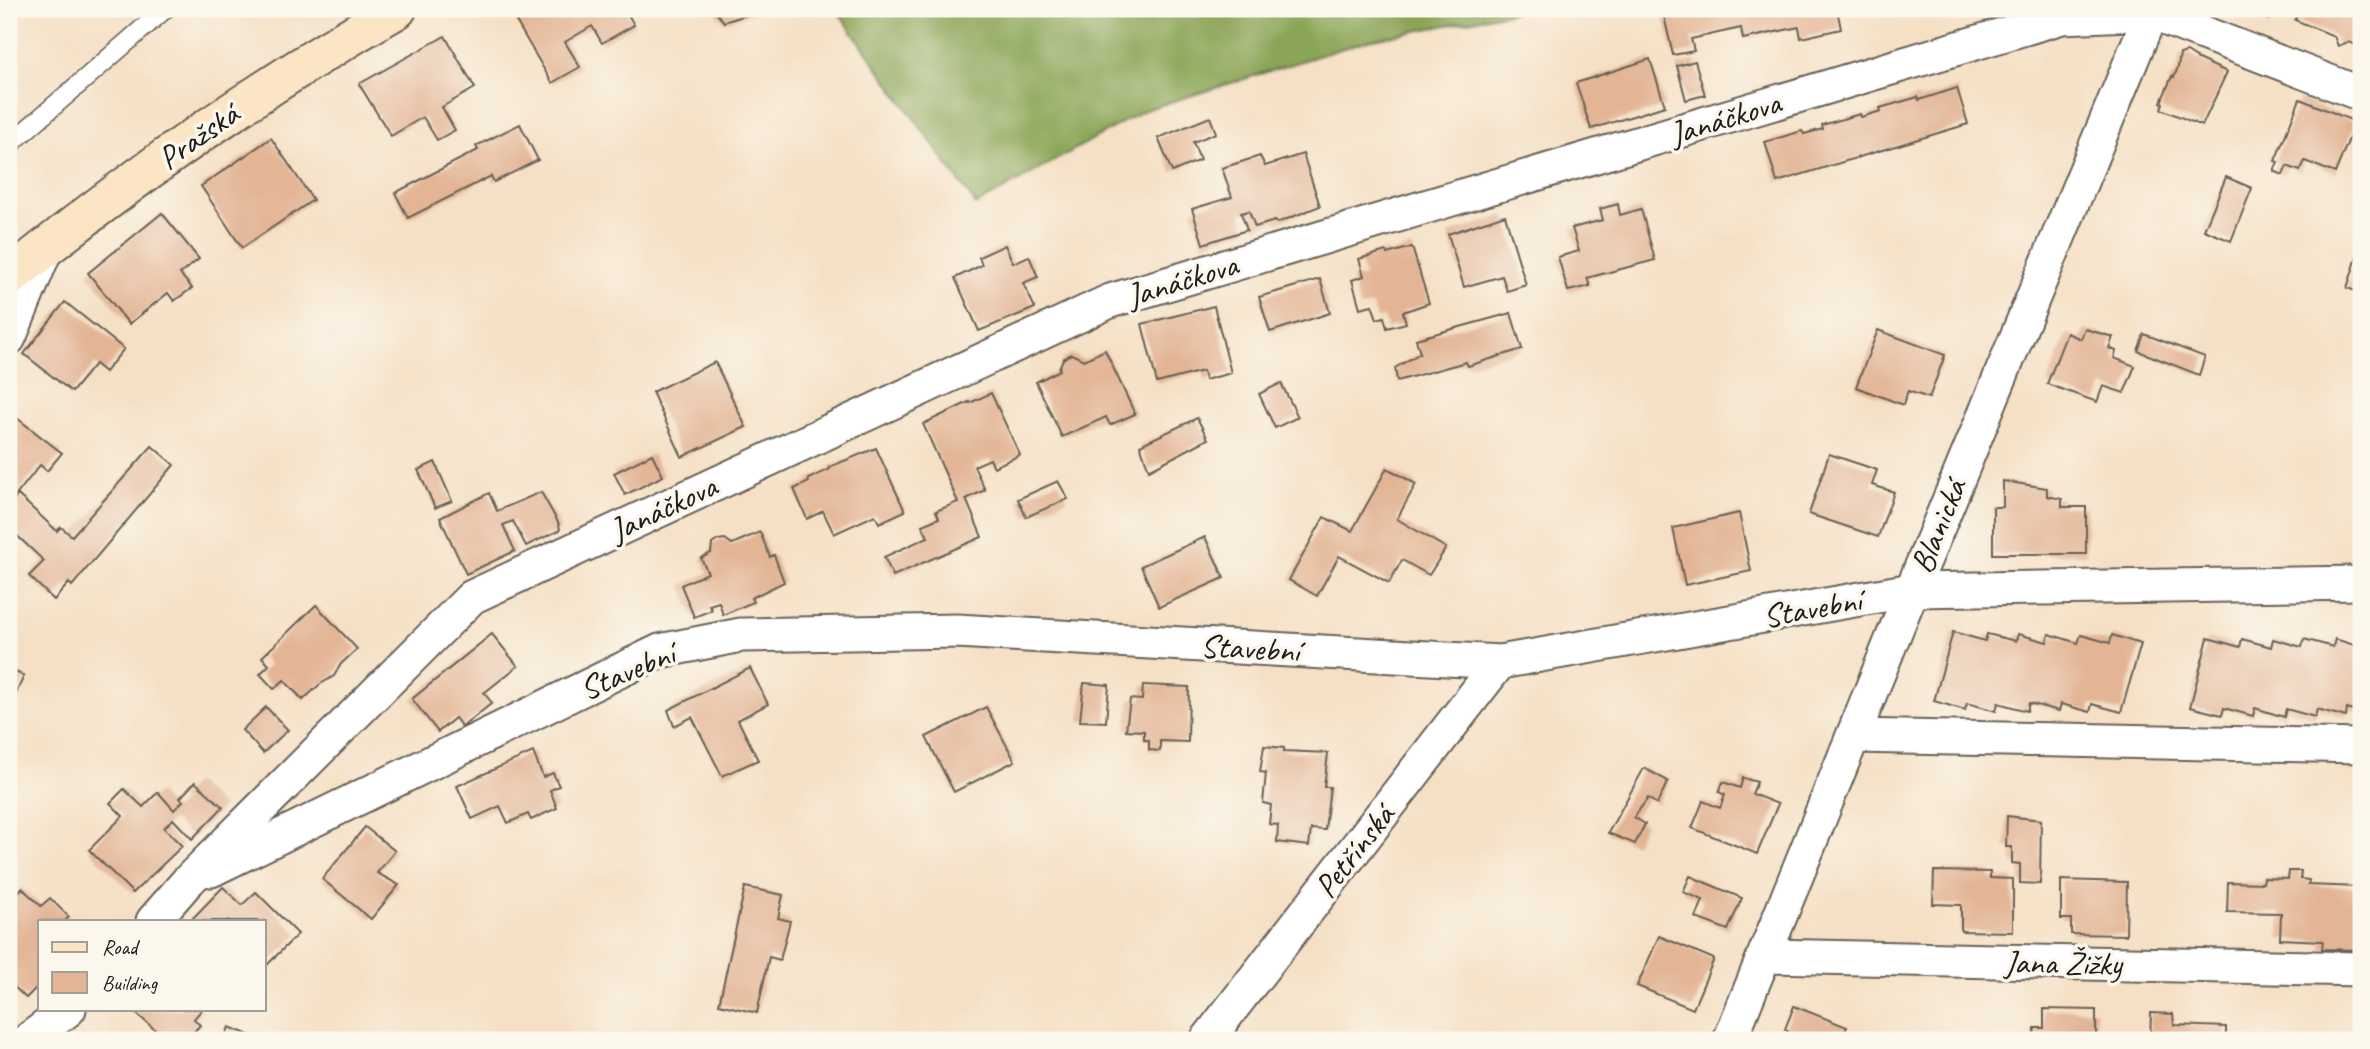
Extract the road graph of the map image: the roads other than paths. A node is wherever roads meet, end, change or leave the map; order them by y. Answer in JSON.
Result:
{"nodes":[{"id":1,"x":165,"y":9,"type":"edge"},
{"id":2,"x":397,"y":9,"type":"edge"},
{"id":3,"x":2151,"y":13,"type":"junction"},
{"id":4,"x":2361,"y":94,"type":"edge"},
{"id":5,"x":9,"y":145,"type":"edge"},
{"id":6,"x":47,"y":246,"type":"junction"},
{"id":7,"x":9,"y":277,"type":"edge"},
{"id":8,"x":9,"y":338,"type":"edge"},
{"id":9,"x":2361,"y":583,"type":"edge"},
{"id":10,"x":1912,"y":590,"type":"junction"},
{"id":11,"x":1500,"y":662,"type":"junction"},
{"id":12,"x":1853,"y":736,"type":"junction"},
{"id":13,"x":2361,"y":746,"type":"edge"},
{"id":14,"x":187,"y":881,"type":"junction"},
{"id":15,"x":154,"y":920,"type":"edge"},
{"id":16,"x":1766,"y":956,"type":"junction"},
{"id":17,"x":2361,"y":969,"type":"edge"},
{"id":18,"x":68,"y":1010,"type":"edge"},
{"id":19,"x":83,"y":1010,"type":"edge"},
{"id":20,"x":28,"y":1040,"type":"edge"},
{"id":21,"x":68,"y":1040,"type":"edge"},
{"id":22,"x":1207,"y":1040,"type":"edge"},
{"id":23,"x":1730,"y":1040,"type":"edge"}],
"edges":[{"from":1,"to":5,"type":"lane"},
{"from":2,"to":6,"type":"main road","name":"Pražská"},
{"from":3,"to":4,"type":"street","name":"Janáčkova"},
{"from":3,"to":10,"type":"street","name":"Blanická"},
{"from":3,"to":14,"type":"street","name":"Janáčkova"},
{"from":6,"to":7,"type":"main road","name":"Pražská"},
{"from":6,"to":8,"type":"street"},
{"from":9,"to":10,"type":"street","name":"Stavební"},
{"from":10,"to":11,"type":"street","name":"Stavební"},
{"from":10,"to":12,"type":"street","name":"Blanická"},
{"from":11,"to":14,"type":"street","name":"Stavební"},
{"from":11,"to":22,"type":"street","name":"Petřínská"},
{"from":12,"to":13,"type":"street"},
{"from":12,"to":16,"type":"street","name":"Blanická"},
{"from":14,"to":15,"type":"street","name":"Janáčkova"},
{"from":16,"to":17,"type":"street","name":"Jana Žižky"},
{"from":16,"to":23,"type":"street","name":"Blanická"},
{"from":18,"to":20,"type":"street"},
{"from":19,"to":21,"type":"street"}]}
